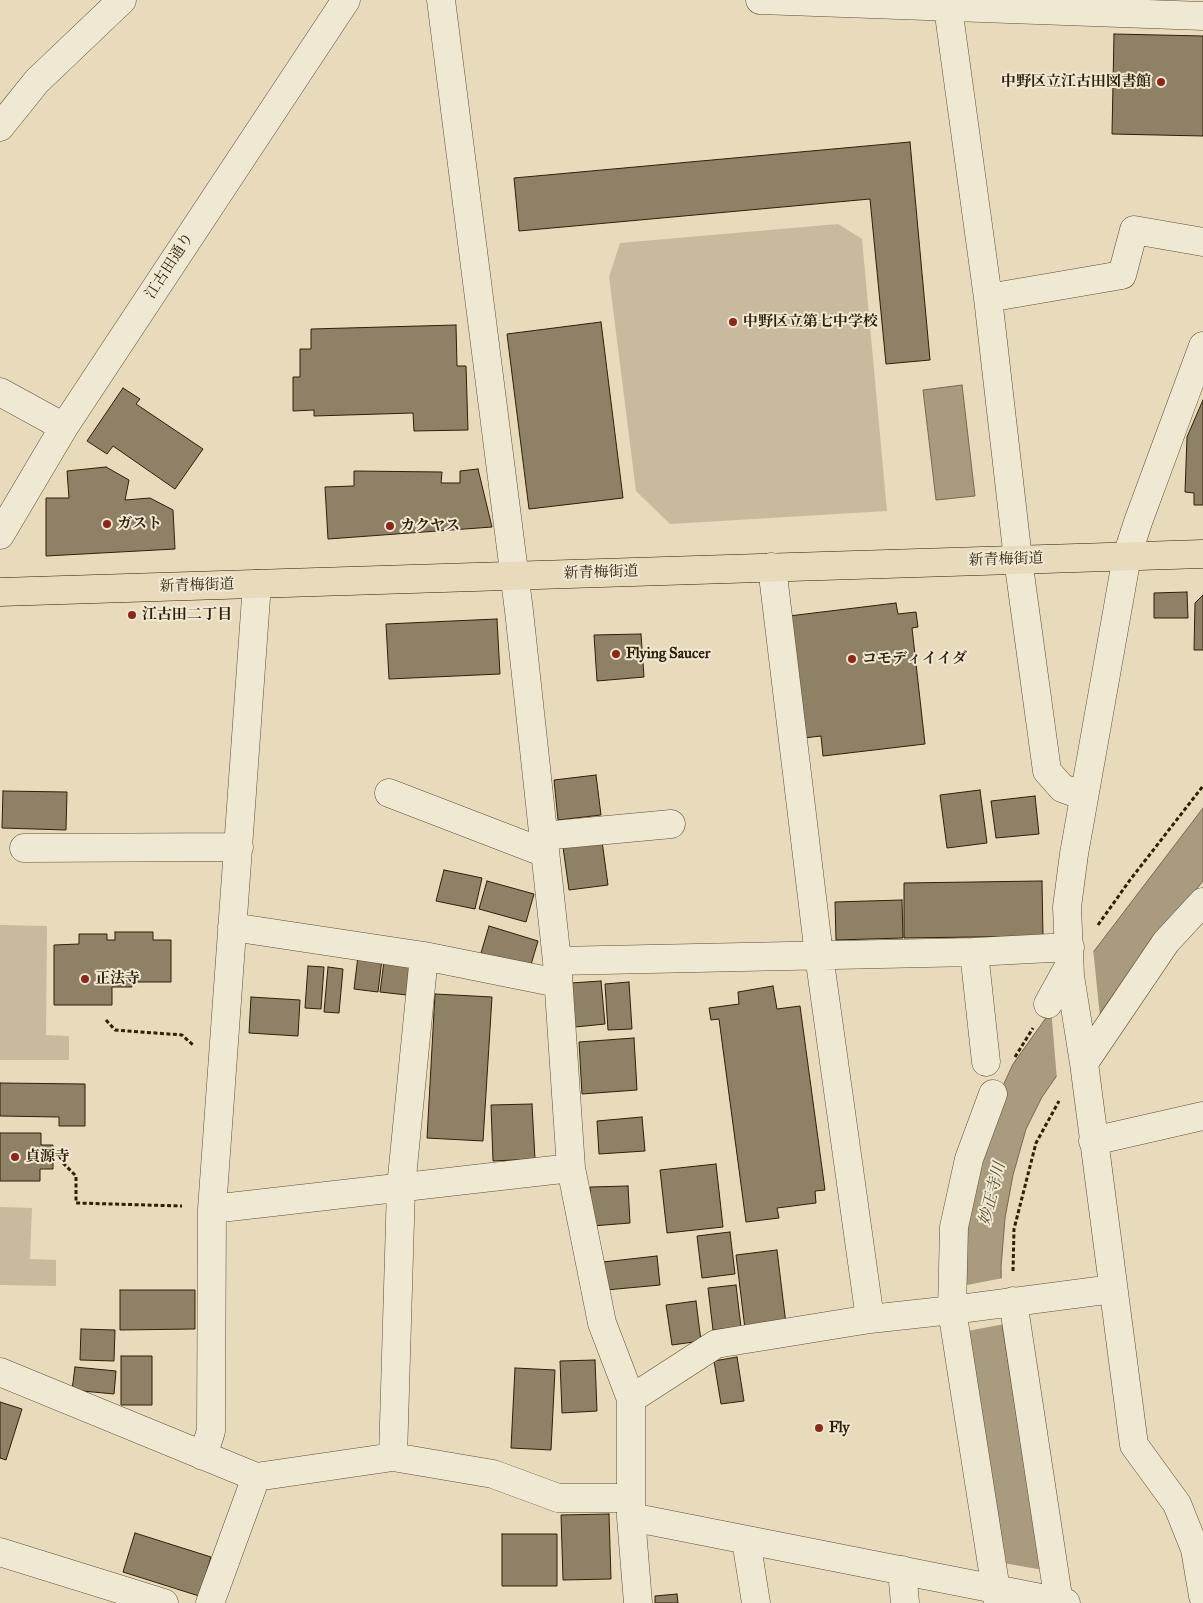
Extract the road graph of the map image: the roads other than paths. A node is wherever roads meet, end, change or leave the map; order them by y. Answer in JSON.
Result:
{"nodes":[{"id":1,"x":122,"y":0,"type":"edge"},
{"id":2,"x":346,"y":0,"type":"edge"},
{"id":3,"x":440,"y":0,"type":"edge"},
{"id":4,"x":760,"y":0,"type":"edge"},
{"id":5,"x":948,"y":3,"type":"edge"},
{"id":6,"x":1203,"y":16,"type":"edge"},
{"id":7,"x":3,"y":117,"type":"edge"},
{"id":8,"x":1203,"y":242,"type":"edge"},
{"id":9,"x":988,"y":298,"type":"junction"},
{"id":10,"x":1203,"y":346,"type":"edge"},
{"id":11,"x":0,"y":392,"type":"edge"},
{"id":12,"x":64,"y":427,"type":"junction"},
{"id":13,"x":0,"y":535,"type":"edge"},
{"id":14,"x":1203,"y":554,"type":"edge"},
{"id":15,"x":1128,"y":556,"type":"junction"},
{"id":16,"x":1018,"y":559,"type":"junction"},
{"id":17,"x":772,"y":567,"type":"junction"},
{"id":18,"x":514,"y":576,"type":"junction"},
{"id":19,"x":257,"y":584,"type":"junction"},
{"id":20,"x":0,"y":592,"type":"edge"},
{"id":21,"x":389,"y":793,"type":"dead end"},
{"id":22,"x":1084,"y":796,"type":"junction"},
{"id":23,"x":671,"y":824,"type":"dead end"},
{"id":24,"x":544,"y":845,"type":"junction"},
{"id":25,"x":239,"y":847,"type":"junction"},
{"id":26,"x":24,"y":848,"type":"dead end"},
{"id":27,"x":1203,"y":902,"type":"edge"},
{"id":28,"x":232,"y":928,"type":"junction"},
{"id":29,"x":974,"y":952,"type":"junction"},
{"id":30,"x":819,"y":955,"type":"junction"},
{"id":31,"x":424,"y":956,"type":"junction"},
{"id":32,"x":1070,"y":963,"type":"junction"},
{"id":33,"x":558,"y":972,"type":"junction"},
{"id":34,"x":1048,"y":1004,"type":"road end"},
{"id":35,"x":1082,"y":1053,"type":"junction"},
{"id":36,"x":986,"y":1062,"type":"dead end"},
{"id":37,"x":993,"y":1094,"type":"road end"},
{"id":38,"x":1203,"y":1116,"type":"edge"},
{"id":39,"x":1094,"y":1141,"type":"junction"},
{"id":40,"x":571,"y":1168,"type":"junction"},
{"id":41,"x":401,"y":1187,"type":"junction"},
{"id":42,"x":201,"y":1207,"type":"junction"},
{"id":43,"x":1113,"y":1289,"type":"junction"},
{"id":44,"x":1009,"y":1302,"type":"junction"},
{"id":45,"x":957,"y":1310,"type":"junction"},
{"id":46,"x":870,"y":1319,"type":"junction"},
{"id":47,"x":0,"y":1372,"type":"edge"},
{"id":48,"x":631,"y":1400,"type":"junction"},
{"id":49,"x":203,"y":1456,"type":"junction"},
{"id":50,"x":392,"y":1457,"type":"junction"},
{"id":51,"x":256,"y":1477,"type":"junction"},
{"id":52,"x":631,"y":1507,"type":"junction"},
{"id":53,"x":746,"y":1540,"type":"junction"},
{"id":54,"x":0,"y":1552,"type":"edge"},
{"id":55,"x":902,"y":1570,"type":"junction"},
{"id":56,"x":999,"y":1594,"type":"edge"},
{"id":57,"x":1203,"y":1596,"type":"edge"},
{"id":58,"x":1058,"y":1602,"type":"edge"},
{"id":59,"x":164,"y":1603,"type":"edge"},
{"id":60,"x":210,"y":1603,"type":"edge"},
{"id":61,"x":638,"y":1603,"type":"edge"},
{"id":62,"x":756,"y":1603,"type":"edge"},
{"id":63,"x":905,"y":1603,"type":"edge"}],
"edges":[{"from":1,"to":7,"type":"street"},
{"from":2,"to":12,"type":"street","name":"江古田通り"},
{"from":3,"to":18,"type":"street"},
{"from":4,"to":5,"type":"street"},
{"from":5,"to":6,"type":"street"},
{"from":5,"to":9,"type":"street"},
{"from":8,"to":9,"type":"street"},
{"from":9,"to":16,"type":"street"},
{"from":10,"to":15,"type":"street"},
{"from":11,"to":12,"type":"street"},
{"from":12,"to":13,"type":"street","name":"江古田通り"},
{"from":14,"to":15,"type":"main road","name":"新青梅街道"},
{"from":15,"to":16,"type":"main road","name":"新青梅街道"},
{"from":15,"to":22,"type":"street"},
{"from":16,"to":17,"type":"main road","name":"新青梅街道"},
{"from":16,"to":22,"type":"street"},
{"from":17,"to":18,"type":"main road","name":"新青梅街道"},
{"from":17,"to":30,"type":"street"},
{"from":18,"to":19,"type":"main road","name":"新青梅街道"},
{"from":18,"to":24,"type":"street"},
{"from":19,"to":20,"type":"main road","name":"新青梅街道"},
{"from":19,"to":25,"type":"street"},
{"from":21,"to":24,"type":"street"},
{"from":22,"to":32,"type":"street"},
{"from":23,"to":24,"type":"street"},
{"from":24,"to":33,"type":"street"},
{"from":25,"to":26,"type":"street"},
{"from":25,"to":28,"type":"street"},
{"from":27,"to":35,"type":"street"},
{"from":28,"to":31,"type":"street"},
{"from":28,"to":42,"type":"street"},
{"from":29,"to":30,"type":"street"},
{"from":29,"to":32,"type":"street"},
{"from":29,"to":36,"type":"street"},
{"from":30,"to":33,"type":"street"},
{"from":30,"to":46,"type":"street"},
{"from":31,"to":33,"type":"street"},
{"from":31,"to":41,"type":"street"},
{"from":32,"to":34,"type":"street"},
{"from":32,"to":35,"type":"street"},
{"from":33,"to":40,"type":"street"},
{"from":35,"to":39,"type":"street"},
{"from":37,"to":45,"type":"street"},
{"from":38,"to":39,"type":"street"},
{"from":39,"to":43,"type":"street"},
{"from":40,"to":41,"type":"street"},
{"from":40,"to":48,"type":"street"},
{"from":41,"to":42,"type":"street"},
{"from":41,"to":50,"type":"street"},
{"from":42,"to":49,"type":"street"},
{"from":43,"to":44,"type":"street"},
{"from":43,"to":57,"type":"street"},
{"from":44,"to":45,"type":"street"},
{"from":44,"to":58,"type":"street"},
{"from":45,"to":46,"type":"street"},
{"from":45,"to":56,"type":"street"},
{"from":46,"to":48,"type":"street"},
{"from":47,"to":49,"type":"street"},
{"from":48,"to":52,"type":"street"},
{"from":49,"to":51,"type":"street"},
{"from":50,"to":51,"type":"street"},
{"from":50,"to":52,"type":"street"},
{"from":51,"to":60,"type":"street"},
{"from":52,"to":53,"type":"street"},
{"from":52,"to":61,"type":"street"},
{"from":53,"to":55,"type":"street"},
{"from":53,"to":62,"type":"street"},
{"from":54,"to":59,"type":"street"},
{"from":55,"to":56,"type":"street"},
{"from":55,"to":63,"type":"street"},
{"from":56,"to":58,"type":"street"}]}
